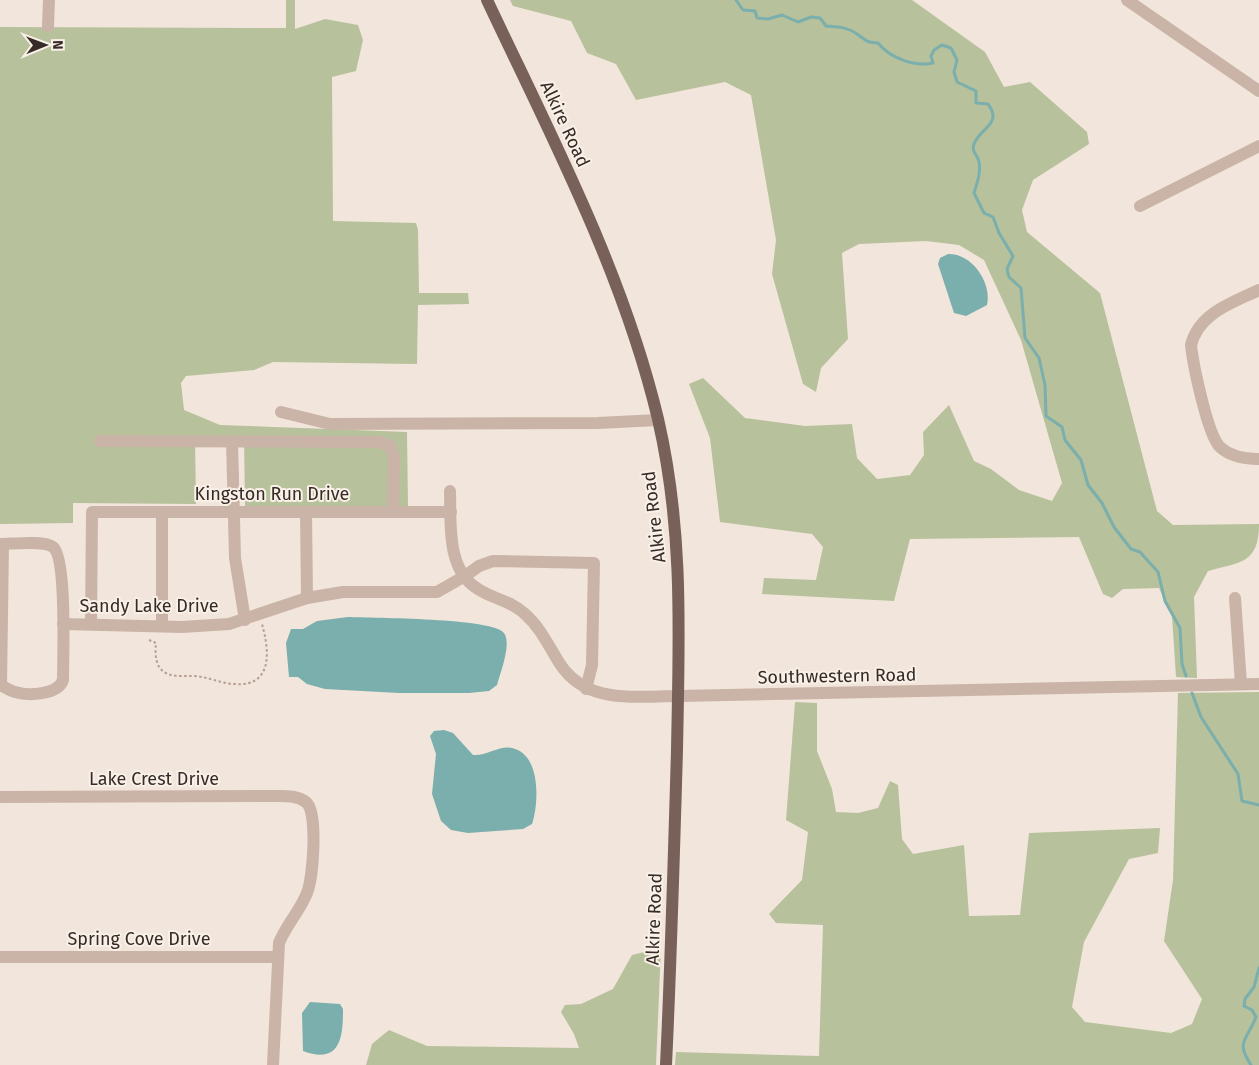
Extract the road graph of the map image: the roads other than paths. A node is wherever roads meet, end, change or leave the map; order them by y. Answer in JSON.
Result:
{"nodes":[{"id":1,"x":49,"y":0,"type":"edge"},
{"id":2,"x":487,"y":0,"type":"edge"},
{"id":3,"x":1127,"y":0,"type":"edge"},
{"id":4,"x":48,"y":26,"type":"dead end"},
{"id":5,"x":1259,"y":91,"type":"edge"},
{"id":6,"x":1259,"y":146,"type":"edge"},
{"id":7,"x":1140,"y":206,"type":"dead end"},
{"id":8,"x":1259,"y":290,"type":"edge"},
{"id":9,"x":281,"y":412,"type":"dead end"},
{"id":10,"x":658,"y":420,"type":"junction"},
{"id":11,"x":100,"y":441,"type":"dead end"},
{"id":12,"x":232,"y":441,"type":"junction"},
{"id":13,"x":1259,"y":459,"type":"edge"},
{"id":14,"x":450,"y":491,"type":"dead end"},
{"id":15,"x":306,"y":511,"type":"junction"},
{"id":16,"x":393,"y":511,"type":"junction"},
{"id":17,"x":162,"y":512,"type":"junction"},
{"id":18,"x":234,"y":512,"type":"junction"},
{"id":19,"x":451,"y":512,"type":"junction"},
{"id":20,"x":2,"y":544,"type":"edge"},
{"id":21,"x":466,"y":576,"type":"junction"},
{"id":22,"x":307,"y":598,"type":"junction"},
{"id":23,"x":1235,"y":598,"type":"dead end"},
{"id":24,"x":1,"y":609,"type":"edge"},
{"id":25,"x":245,"y":620,"type":"junction"},
{"id":26,"x":63,"y":624,"type":"junction"},
{"id":27,"x":91,"y":624,"type":"junction"},
{"id":28,"x":162,"y":626,"type":"junction"},
{"id":29,"x":1242,"y":684,"type":"junction"},
{"id":30,"x":1259,"y":684,"type":"edge"},
{"id":31,"x":1,"y":686,"type":"edge"},
{"id":32,"x":586,"y":689,"type":"junction"},
{"id":33,"x":678,"y":696,"type":"junction"},
{"id":34,"x":0,"y":797,"type":"edge"},
{"id":35,"x":0,"y":957,"type":"edge"},
{"id":36,"x":277,"y":957,"type":"junction"},
{"id":37,"x":273,"y":1065,"type":"edge"},
{"id":38,"x":666,"y":1065,"type":"edge"}],
"edges":[{"from":1,"to":4,"type":"street"},
{"from":2,"to":10,"type":"main road","name":"Alkire Road"},
{"from":3,"to":5,"type":"street"},
{"from":6,"to":7,"type":"street"},
{"from":8,"to":13,"type":"street"},
{"from":9,"to":10,"type":"street"},
{"from":10,"to":33,"type":"main road","name":"Alkire Road"},
{"from":11,"to":12,"type":"street"},
{"from":12,"to":16,"type":"street"},
{"from":12,"to":18,"type":"street"},
{"from":14,"to":19,"type":"street"},
{"from":15,"to":16,"type":"street","name":"Kingston Run Drive"},
{"from":15,"to":18,"type":"street","name":"Kingston Run Drive"},
{"from":15,"to":22,"type":"street"},
{"from":16,"to":19,"type":"street","name":"Kingston Run Drive"},
{"from":17,"to":18,"type":"street","name":"Kingston Run Drive"},
{"from":17,"to":27,"type":"street","name":"Kingston Run Drive"},
{"from":17,"to":28,"type":"street"},
{"from":18,"to":25,"type":"street"},
{"from":19,"to":21,"type":"street"},
{"from":20,"to":24,"type":"street"},
{"from":20,"to":26,"type":"street"},
{"from":21,"to":22,"type":"street","name":"Sandy Lake Drive"},
{"from":21,"to":32,"type":"street","name":"Southwestern Road"},
{"from":21,"to":32,"type":"street","name":"Sandy Lake Drive"},
{"from":22,"to":25,"type":"street","name":"Sandy Lake Drive"},
{"from":23,"to":29,"type":"street"},
{"from":24,"to":31,"type":"street"},
{"from":25,"to":28,"type":"street","name":"Sandy Lake Drive"},
{"from":26,"to":27,"type":"street","name":"Sandy Lake Drive"},
{"from":26,"to":31,"type":"street"},
{"from":27,"to":28,"type":"street","name":"Sandy Lake Drive"},
{"from":29,"to":30,"type":"street","name":"Southwestern Road"},
{"from":29,"to":33,"type":"street","name":"Southwestern Road"},
{"from":32,"to":33,"type":"street","name":"Southwestern Road"},
{"from":33,"to":38,"type":"main road","name":"Alkire Road"},
{"from":34,"to":36,"type":"street","name":"Lake Crest Drive"},
{"from":35,"to":36,"type":"street","name":"Spring Cove Drive"},
{"from":36,"to":37,"type":"street"}]}
